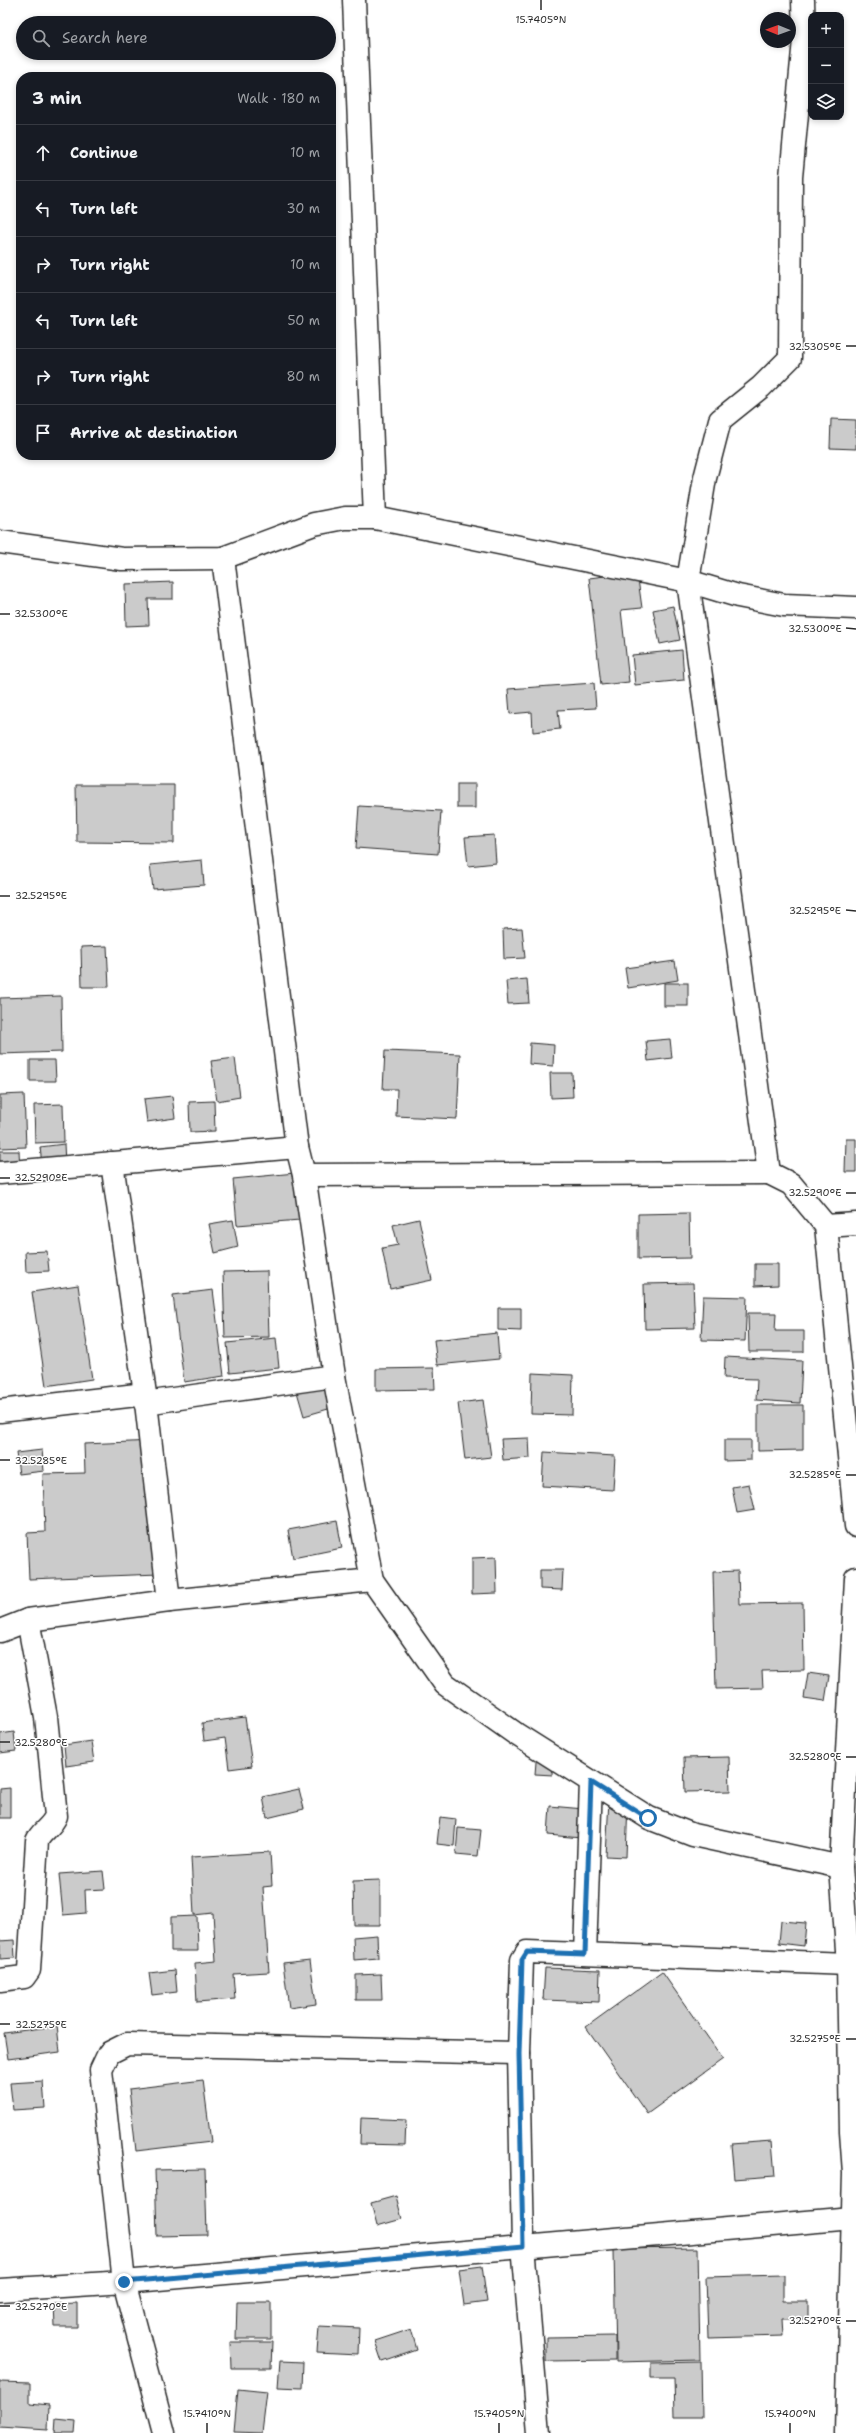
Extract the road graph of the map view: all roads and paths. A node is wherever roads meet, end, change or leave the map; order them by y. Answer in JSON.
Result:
{"nodes":[{"id":1,"x":354,"y":0,"type":"edge"},
{"id":2,"x":803,"y":0,"type":"edge"},
{"id":3,"x":375,"y":518,"type":"junction"},
{"id":4,"x":0,"y":542,"type":"edge"},
{"id":5,"x":223,"y":558,"type":"junction"},
{"id":6,"x":688,"y":581,"type":"junction"},
{"id":7,"x":856,"y":608,"type":"edge"},
{"id":8,"x":297,"y":1147,"type":"junction"},
{"id":9,"x":112,"y":1163,"type":"junction"},
{"id":10,"x":0,"y":1173,"type":"edge"},
{"id":11,"x":769,"y":1173,"type":"junction"},
{"id":12,"x":304,"y":1175,"type":"junction"},
{"id":13,"x":856,"y":1224,"type":"edge"},
{"id":14,"x":826,"y":1226,"type":"junction"},
{"id":15,"x":334,"y":1376,"type":"junction"},
{"id":16,"x":145,"y":1398,"type":"junction"},
{"id":17,"x":0,"y":1411,"type":"edge"},
{"id":18,"x":856,"y":1526,"type":"edge"},
{"id":19,"x":856,"y":1578,"type":"edge"},
{"id":20,"x":372,"y":1580,"type":"junction"},
{"id":21,"x":169,"y":1600,"type":"junction"},
{"id":22,"x":28,"y":1620,"type":"junction"},
{"id":23,"x":0,"y":1631,"type":"edge"},
{"id":24,"x":591,"y":1782,"type":"junction"},
{"id":25,"x":841,"y":1867,"type":"junction"},
{"id":26,"x":585,"y":1954,"type":"junction"},
{"id":27,"x":848,"y":1964,"type":"junction"},
{"id":28,"x":0,"y":1980,"type":"edge"},
{"id":29,"x":519,"y":2054,"type":"junction"},
{"id":30,"x":854,"y":2132,"type":"edge"},
{"id":31,"x":852,"y":2218,"type":"junction"},
{"id":32,"x":523,"y":2246,"type":"junction"},
{"id":33,"x":124,"y":2282,"type":"junction"},
{"id":34,"x":0,"y":2290,"type":"edge"},
{"id":35,"x":164,"y":2433,"type":"edge"},
{"id":36,"x":539,"y":2433,"type":"edge"},
{"id":37,"x":847,"y":2433,"type":"edge"}],
"edges":[{"from":1,"to":3,"type":"street"},
{"from":2,"to":6,"type":"street"},
{"from":3,"to":5,"type":"street"},
{"from":3,"to":6,"type":"street"},
{"from":4,"to":5,"type":"street"},
{"from":5,"to":8,"type":"street"},
{"from":6,"to":7,"type":"street"},
{"from":6,"to":11,"type":"street"},
{"from":8,"to":9,"type":"street"},
{"from":8,"to":12,"type":"street"},
{"from":9,"to":10,"type":"street"},
{"from":9,"to":16,"type":"street"},
{"from":11,"to":12,"type":"street"},
{"from":11,"to":14,"type":"street"},
{"from":12,"to":15,"type":"street"},
{"from":13,"to":14,"type":"street"},
{"from":14,"to":18,"type":"street"},
{"from":15,"to":16,"type":"street"},
{"from":15,"to":20,"type":"street"},
{"from":16,"to":17,"type":"street"},
{"from":16,"to":21,"type":"street"},
{"from":19,"to":25,"type":"street"},
{"from":20,"to":21,"type":"street"},
{"from":20,"to":24,"type":"street"},
{"from":21,"to":22,"type":"street"},
{"from":22,"to":23,"type":"street"},
{"from":22,"to":28,"type":"street"},
{"from":24,"to":25,"type":"street"},
{"from":24,"to":26,"type":"street"},
{"from":25,"to":27,"type":"street"},
{"from":26,"to":27,"type":"street"},
{"from":26,"to":29,"type":"street"},
{"from":27,"to":30,"type":"street"},
{"from":29,"to":32,"type":"street"},
{"from":29,"to":33,"type":"street"},
{"from":30,"to":31,"type":"street"},
{"from":31,"to":32,"type":"street"},
{"from":31,"to":37,"type":"street"},
{"from":32,"to":33,"type":"street"},
{"from":32,"to":36,"type":"street"},
{"from":33,"to":34,"type":"street"},
{"from":33,"to":35,"type":"street"}]}
